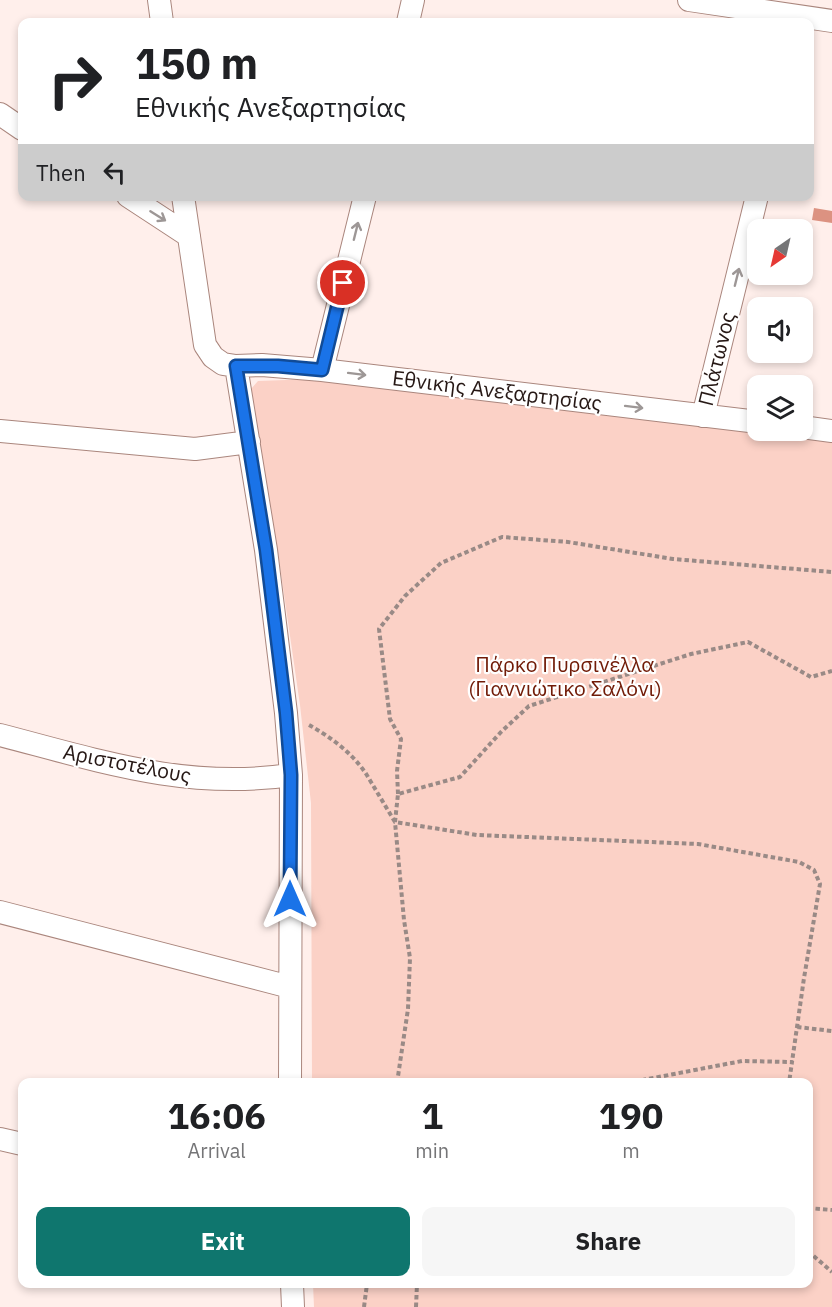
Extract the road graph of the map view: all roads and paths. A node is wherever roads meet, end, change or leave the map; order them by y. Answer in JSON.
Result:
{"nodes":[{"id":1,"x":159,"y":0,"type":"edge"},
{"id":2,"x":413,"y":0,"type":"edge"},
{"id":3,"x":689,"y":0,"type":"edge"},
{"id":4,"x":802,"y":13,"type":"edge"},
{"id":5,"x":161,"y":18,"type":"edge"},
{"id":6,"x":409,"y":18,"type":"edge"},
{"id":7,"x":832,"y":21,"type":"edge"},
{"id":8,"x":0,"y":114,"type":"edge"},
{"id":9,"x":18,"y":126,"type":"edge"},
{"id":10,"x":136,"y":201,"type":"edge"},
{"id":11,"x":184,"y":201,"type":"edge"},
{"id":12,"x":364,"y":201,"type":"edge"},
{"id":13,"x":756,"y":201,"type":"edge"},
{"id":14,"x":189,"y":236,"type":"junction"},
{"id":15,"x":236,"y":366,"type":"junction"},
{"id":16,"x":322,"y":370,"type":"junction"},
{"id":17,"x":703,"y":416,"type":"junction"},
{"id":18,"x":747,"y":421,"type":"edge"},
{"id":19,"x":813,"y":428,"type":"edge"},
{"id":20,"x":0,"y":431,"type":"edge"},
{"id":21,"x":832,"y":431,"type":"edge"},
{"id":22,"x":249,"y":442,"type":"junction"},
{"id":23,"x":832,"y":572,"type":"edge"},
{"id":24,"x":832,"y":671,"type":"edge"},
{"id":25,"x":286,"y":713,"type":"junction"},
{"id":26,"x":0,"y":735,"type":"edge"},
{"id":27,"x":291,"y":775,"type":"junction"},
{"id":28,"x":398,"y":794,"type":"junction"},
{"id":29,"x":395,"y":822,"type":"junction"},
{"id":30,"x":0,"y":912,"type":"edge"},
{"id":31,"x":290,"y":987,"type":"junction"},
{"id":32,"x":797,"y":1027,"type":"junction"},
{"id":33,"x":832,"y":1031,"type":"edge"},
{"id":34,"x":792,"y":1062,"type":"junction"},
{"id":35,"x":290,"y":1078,"type":"edge"},
{"id":36,"x":398,"y":1078,"type":"edge"},
{"id":37,"x":653,"y":1078,"type":"edge"},
{"id":38,"x":790,"y":1078,"type":"edge"},
{"id":39,"x":0,"y":1139,"type":"edge"},
{"id":40,"x":18,"y":1143,"type":"edge"},
{"id":41,"x":813,"y":1208,"type":"edge"},
{"id":42,"x":832,"y":1210,"type":"edge"},
{"id":43,"x":813,"y":1255,"type":"edge"},
{"id":44,"x":832,"y":1272,"type":"edge"},
{"id":45,"x":292,"y":1288,"type":"edge"},
{"id":46,"x":366,"y":1288,"type":"edge"},
{"id":47,"x":417,"y":1288,"type":"edge"},
{"id":48,"x":293,"y":1307,"type":"edge"},
{"id":49,"x":364,"y":1307,"type":"edge"},
{"id":50,"x":416,"y":1307,"type":"edge"}],
"edges":[{"from":1,"to":5,"type":"street"},
{"from":2,"to":6,"type":"street"},
{"from":3,"to":4,"type":"street"},
{"from":4,"to":7,"type":"street"},
{"from":8,"to":9,"type":"street"},
{"from":10,"to":14,"type":"street","one_way":true},
{"from":11,"to":14,"type":"street"},
{"from":16,"to":12,"type":"street","one_way":true},
{"from":17,"to":13,"type":"street","name":"Πλάτωνος","one_way":true},
{"from":14,"to":15,"type":"street"},
{"from":15,"to":16,"type":"street","name":"Εθνικής Ανεξαρτησίας"},
{"from":15,"to":22,"type":"street"},
{"from":16,"to":17,"type":"street","name":"Εθνικής Ανεξαρτησίας","one_way":true},
{"from":17,"to":18,"type":"street","name":"Εθνικής Ανεξαρτησίας"},
{"from":19,"to":21,"type":"street"},
{"from":20,"to":22,"type":"street"},
{"from":22,"to":25,"type":"street"},
{"from":23,"to":28,"type":"path"},
{"from":24,"to":28,"type":"path"},
{"from":25,"to":27,"type":"street"},
{"from":25,"to":29,"type":"path"},
{"from":26,"to":27,"type":"street","name":"Αριστοτέλους"},
{"from":27,"to":31,"type":"street"},
{"from":28,"to":29,"type":"path"},
{"from":29,"to":32,"type":"path"},
{"from":29,"to":36,"type":"path"},
{"from":30,"to":31,"type":"street"},
{"from":31,"to":35,"type":"street"},
{"from":32,"to":33,"type":"path"},
{"from":32,"to":34,"type":"path"},
{"from":34,"to":37,"type":"path"},
{"from":34,"to":38,"type":"path"},
{"from":39,"to":40,"type":"street"},
{"from":41,"to":42,"type":"path"},
{"from":43,"to":44,"type":"path"},
{"from":45,"to":48,"type":"street"},
{"from":46,"to":49,"type":"path"},
{"from":47,"to":50,"type":"path"}]}
